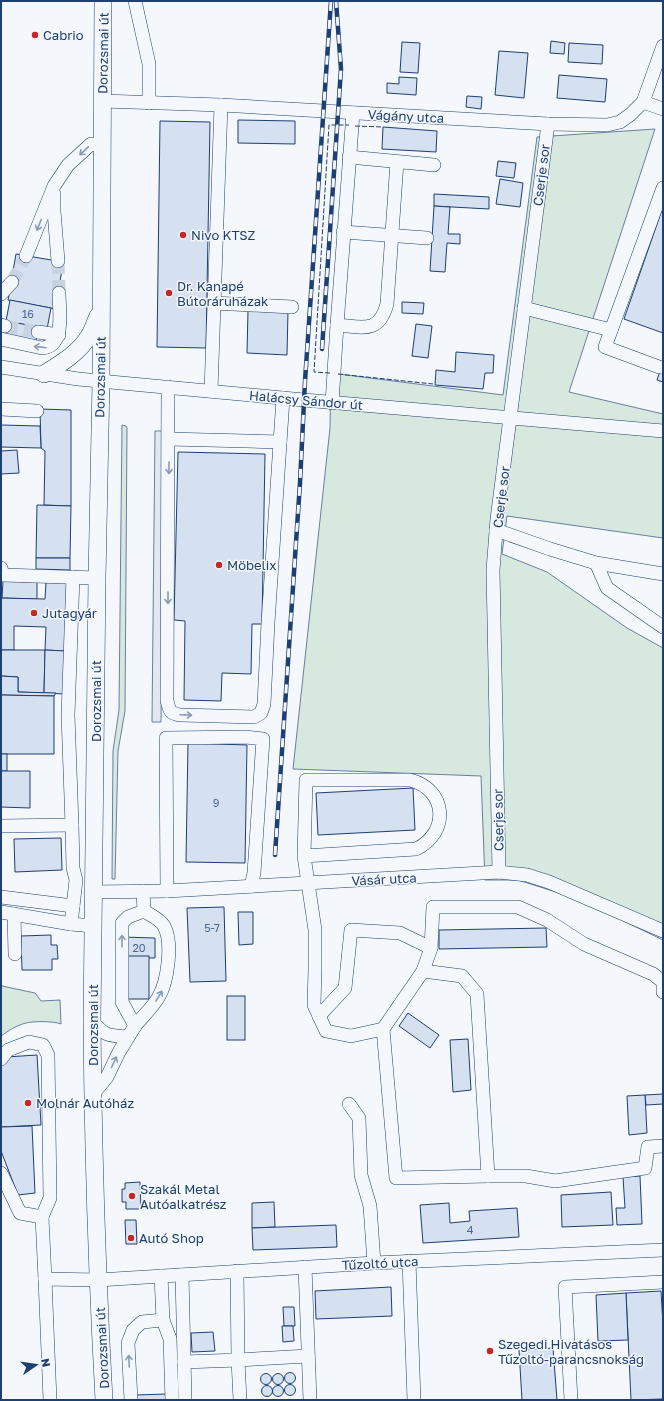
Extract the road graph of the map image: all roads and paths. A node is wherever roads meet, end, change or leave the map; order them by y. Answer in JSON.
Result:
{"nodes":[{"id":1,"x":103,"y":1,"type":"edge"},
{"id":2,"x":136,"y":1,"type":"edge"},
{"id":3,"x":663,"y":46,"type":"edge"},
{"id":4,"x":102,"y":102,"type":"junction"},
{"id":5,"x":643,"y":102,"type":"junction"},
{"id":6,"x":149,"y":103,"type":"junction"},
{"id":7,"x":221,"y":105,"type":"junction"},
{"id":8,"x":663,"y":109,"type":"edge"},
{"id":9,"x":353,"y":114,"type":"junction"},
{"id":10,"x":548,"y":124,"type":"junction"},
{"id":11,"x":102,"y":145,"type":"junction"},
{"id":12,"x":349,"y":157,"type":"junction"},
{"id":13,"x":397,"y":162,"type":"junction"},
{"id":14,"x":434,"y":165,"type":"dead end"},
{"id":15,"x":54,"y":186,"type":"junction"},
{"id":16,"x":663,"y":188,"type":"edge"},
{"id":17,"x":343,"y":232,"type":"junction"},
{"id":18,"x":392,"y":235,"type":"junction"},
{"id":19,"x":427,"y":238,"type":"dead end"},
{"id":20,"x":26,"y":256,"type":"tunnel mouth"},
{"id":21,"x":58,"y":261,"type":"tunnel mouth"},
{"id":22,"x":12,"y":282,"type":"tunnel mouth"},
{"id":23,"x":59,"y":293,"type":"tunnel mouth"},
{"id":24,"x":1,"y":294,"type":"edge"},
{"id":25,"x":214,"y":303,"type":"junction"},
{"id":26,"x":101,"y":308,"type":"junction"},
{"id":27,"x":292,"y":308,"type":"dead end"},
{"id":28,"x":524,"y":308,"type":"junction"},
{"id":29,"x":337,"y":325,"type":"junction"},
{"id":30,"x":611,"y":330,"type":"junction"},
{"id":31,"x":38,"y":332,"type":"tunnel mouth"},
{"id":32,"x":58,"y":335,"type":"junction"},
{"id":33,"x":1,"y":339,"type":"edge"},
{"id":34,"x":1,"y":367,"type":"edge"},
{"id":35,"x":659,"y":367,"type":"dead end"},
{"id":36,"x":44,"y":374,"type":"junction"},
{"id":37,"x":101,"y":381,"type":"junction"},
{"id":38,"x":168,"y":387,"type":"junction"},
{"id":39,"x":211,"y":391,"type":"junction"},
{"id":40,"x":283,"y":398,"type":"junction"},
{"id":41,"x":332,"y":403,"type":"junction"},
{"id":42,"x":1,"y":409,"type":"edge"},
{"id":43,"x":37,"y":411,"type":"dead end"},
{"id":44,"x":510,"y":418,"type":"junction"},
{"id":45,"x":663,"y":431,"type":"edge"},
{"id":46,"x":169,"y":439,"type":"junction"},
{"id":47,"x":280,"y":442,"type":"junction"},
{"id":48,"x":496,"y":530,"type":"junction"},
{"id":49,"x":596,"y":562,"type":"junction"},
{"id":50,"x":2,"y":572,"type":"edge"},
{"id":51,"x":663,"y":574,"type":"edge"},
{"id":52,"x":73,"y":577,"type":"junction"},
{"id":53,"x":96,"y":578,"type":"junction"},
{"id":54,"x":663,"y":627,"type":"edge"},
{"id":55,"x":72,"y":825,"type":"junction"},
{"id":56,"x":1,"y":826,"type":"edge"},
{"id":57,"x":304,"y":856,"type":"junction"},
{"id":58,"x":499,"y":872,"type":"junction"},
{"id":59,"x":307,"y":883,"type":"junction"},
{"id":60,"x":251,"y":886,"type":"junction"},
{"id":61,"x":166,"y":890,"type":"junction"},
{"id":62,"x":143,"y":891,"type":"junction"},
{"id":63,"x":93,"y":892,"type":"junction"},
{"id":64,"x":1,"y":897,"type":"edge"},
{"id":65,"x":73,"y":906,"type":"junction"},
{"id":66,"x":144,"y":911,"type":"junction"},
{"id":67,"x":7,"y":913,"type":"edge"},
{"id":68,"x":71,"y":924,"type":"junction"},
{"id":69,"x":93,"y":926,"type":"junction"},
{"id":70,"x":663,"y":931,"type":"edge"},
{"id":71,"x":431,"y":948,"type":"junction"},
{"id":72,"x":15,"y":954,"type":"dead end"},
{"id":73,"x":423,"y":971,"type":"junction"},
{"id":74,"x":663,"y":992,"type":"edge"},
{"id":75,"x":318,"y":1016,"type":"junction"},
{"id":76,"x":92,"y":1021,"type":"junction"},
{"id":77,"x":383,"y":1030,"type":"junction"},
{"id":78,"x":132,"y":1032,"type":"junction"},
{"id":79,"x":1,"y":1059,"type":"edge"},
{"id":80,"x":93,"y":1094,"type":"junction"},
{"id":81,"x":349,"y":1104,"type":"dead end"},
{"id":82,"x":663,"y":1146,"type":"edge"},
{"id":83,"x":1,"y":1173,"type":"edge"},
{"id":84,"x":488,"y":1176,"type":"junction"},
{"id":85,"x":42,"y":1217,"type":"junction"},
{"id":86,"x":663,"y":1250,"type":"edge"},
{"id":87,"x":410,"y":1261,"type":"junction"},
{"id":88,"x":374,"y":1263,"type":"junction"},
{"id":89,"x":305,"y":1267,"type":"junction"},
{"id":90,"x":237,"y":1271,"type":"junction"},
{"id":91,"x":182,"y":1275,"type":"junction"},
{"id":92,"x":161,"y":1276,"type":"junction"},
{"id":93,"x":45,"y":1280,"type":"junction"},
{"id":94,"x":98,"y":1280,"type":"junction"},
{"id":95,"x":663,"y":1282,"type":"edge"},
{"id":96,"x":163,"y":1320,"type":"junction"},
{"id":97,"x":308,"y":1356,"type":"junction"},
{"id":98,"x":238,"y":1360,"type":"junction"},
{"id":99,"x":184,"y":1362,"type":"junction"},
{"id":100,"x":50,"y":1400,"type":"edge"},
{"id":101,"x":104,"y":1400,"type":"edge"},
{"id":102,"x":131,"y":1400,"type":"edge"},
{"id":103,"x":172,"y":1400,"type":"edge"},
{"id":104,"x":185,"y":1400,"type":"edge"},
{"id":105,"x":240,"y":1400,"type":"edge"},
{"id":106,"x":310,"y":1400,"type":"edge"},
{"id":107,"x":414,"y":1400,"type":"edge"},
{"id":108,"x":571,"y":1400,"type":"edge"}],
"edges":[{"from":1,"to":4,"type":"main road","name":"Dorozsmai út"},
{"from":2,"to":6,"type":"street"},
{"from":3,"to":5,"type":"street","name":"Vágány utca"},
{"from":4,"to":6,"type":"street","name":"Vágány utca"},
{"from":4,"to":11,"type":"main road","name":"Dorozsmai út"},
{"from":5,"to":8,"type":"street"},
{"from":5,"to":10,"type":"street","name":"Vágány utca"},
{"from":6,"to":7,"type":"street","name":"Vágány utca"},
{"from":7,"to":9,"type":"street","name":"Vágány utca"},
{"from":7,"to":25,"type":"street"},
{"from":9,"to":10,"type":"street","name":"Vágány utca"},
{"from":9,"to":12,"type":"street"},
{"from":10,"to":28,"type":"street","name":"Cserje sor"},
{"from":11,"to":15,"type":"street","one_way":true},
{"from":11,"to":26,"type":"main road","name":"Dorozsmai út"},
{"from":12,"to":13,"type":"street"},
{"from":12,"to":17,"type":"street"},
{"from":13,"to":14,"type":"street"},
{"from":13,"to":18,"type":"street"},
{"from":15,"to":20,"type":"street","one_way":true},
{"from":15,"to":21,"type":"street"},
{"from":16,"to":30,"type":"street"},
{"from":17,"to":18,"type":"street"},
{"from":17,"to":29,"type":"street"},
{"from":18,"to":19,"type":"street"},
{"from":18,"to":29,"type":"street"},
{"from":22,"to":24,"type":"street"},
{"from":23,"to":32,"type":"street"},
{"from":25,"to":27,"type":"street"},
{"from":25,"to":39,"type":"street"},
{"from":26,"to":36,"type":"main road"},
{"from":26,"to":37,"type":"main road","name":"Dorozsmai út"},
{"from":28,"to":30,"type":"street"},
{"from":28,"to":44,"type":"street","name":"Cserje sor"},
{"from":29,"to":41,"type":"street"},
{"from":30,"to":35,"type":"street"},
{"from":31,"to":32,"type":"street"},
{"from":32,"to":33,"type":"street","one_way":true},
{"from":34,"to":36,"type":"street","name":"Halácsy Sándor út"},
{"from":36,"to":37,"type":"street","name":"Halácsy Sándor út"},
{"from":37,"to":38,"type":"street","name":"Halácsy Sándor út"},
{"from":37,"to":53,"type":"main road","name":"Dorozsmai út"},
{"from":38,"to":39,"type":"street","name":"Halácsy Sándor út"},
{"from":38,"to":46,"type":"street"},
{"from":39,"to":40,"type":"street","name":"Halácsy Sándor út"},
{"from":40,"to":41,"type":"street","name":"Halácsy Sándor út"},
{"from":40,"to":47,"type":"street"},
{"from":41,"to":44,"type":"street","name":"Halácsy Sándor út"},
{"from":42,"to":43,"type":"street"},
{"from":44,"to":45,"type":"street","name":"Halácsy Sándor út"},
{"from":44,"to":48,"type":"street","name":"Cserje sor"},
{"from":46,"to":47,"type":"street"},
{"from":46,"to":47,"type":"street","one_way":true},
{"from":48,"to":49,"type":"street"},
{"from":48,"to":58,"type":"street","name":"Cserje sor"},
{"from":49,"to":51,"type":"street"},
{"from":49,"to":54,"type":"street"},
{"from":50,"to":52,"type":"street"},
{"from":52,"to":53,"type":"street"},
{"from":52,"to":55,"type":"street"},
{"from":53,"to":63,"type":"main road","name":"Dorozsmai út"},
{"from":55,"to":56,"type":"street"},
{"from":55,"to":65,"type":"street"},
{"from":57,"to":57,"type":"street"},
{"from":57,"to":59,"type":"street"},
{"from":58,"to":59,"type":"street","name":"Vásár utca"},
{"from":58,"to":70,"type":"street","name":"Vásár utca"},
{"from":59,"to":60,"type":"street","name":"Vásár utca"},
{"from":59,"to":75,"type":"street"},
{"from":60,"to":61,"type":"street","name":"Vásár utca"},
{"from":60,"to":61,"type":"street"},
{"from":61,"to":62,"type":"street","name":"Vásár utca"},
{"from":62,"to":63,"type":"street","name":"Vásár utca"},
{"from":62,"to":66,"type":"street"},
{"from":63,"to":69,"type":"main road","name":"Dorozsmai út"},
{"from":64,"to":65,"type":"street"},
{"from":65,"to":68,"type":"street"},
{"from":78,"to":66,"type":"street","one_way":true},
{"from":78,"to":66,"type":"street","one_way":true},
{"from":67,"to":68,"type":"street"},
{"from":67,"to":72,"type":"street"},
{"from":68,"to":69,"type":"street"},
{"from":69,"to":76,"type":"main road","name":"Dorozsmai út"},
{"from":71,"to":73,"type":"street"},
{"from":71,"to":74,"type":"street"},
{"from":71,"to":75,"type":"street"},
{"from":73,"to":77,"type":"street"},
{"from":73,"to":84,"type":"street"},
{"from":75,"to":77,"type":"street"},
{"from":76,"to":78,"type":"street"},
{"from":76,"to":80,"type":"main road","name":"Dorozsmai út"},
{"from":77,"to":84,"type":"street"},
{"from":80,"to":78,"type":"street","one_way":true},
{"from":79,"to":85,"type":"street"},
{"from":80,"to":94,"type":"main road","name":"Dorozsmai út"},
{"from":81,"to":88,"type":"street"},
{"from":82,"to":84,"type":"street"},
{"from":83,"to":85,"type":"street"},
{"from":85,"to":93,"type":"street"},
{"from":86,"to":87,"type":"street","name":"Tűzoltó utca"},
{"from":87,"to":88,"type":"street","name":"Tűzoltó utca"},
{"from":87,"to":107,"type":"street"},
{"from":88,"to":89,"type":"street","name":"Tűzoltó utca"},
{"from":89,"to":90,"type":"street","name":"Tűzoltó utca"},
{"from":89,"to":97,"type":"street"},
{"from":90,"to":91,"type":"street","name":"Tűzoltó utca"},
{"from":90,"to":98,"type":"street"},
{"from":91,"to":92,"type":"street","name":"Tűzoltó utca"},
{"from":91,"to":99,"type":"street"},
{"from":92,"to":94,"type":"street","name":"Tűzoltó utca"},
{"from":92,"to":96,"type":"street"},
{"from":93,"to":94,"type":"street","name":"Tűzoltó utca"},
{"from":93,"to":100,"type":"street"},
{"from":94,"to":101,"type":"main road","name":"Dorozsmai út"},
{"from":95,"to":108,"type":"street"},
{"from":102,"to":96,"type":"street","one_way":true},
{"from":96,"to":103,"type":"street"},
{"from":97,"to":98,"type":"street"},
{"from":97,"to":106,"type":"street"},
{"from":98,"to":99,"type":"street"},
{"from":98,"to":105,"type":"street"},
{"from":99,"to":104,"type":"street"}]}
